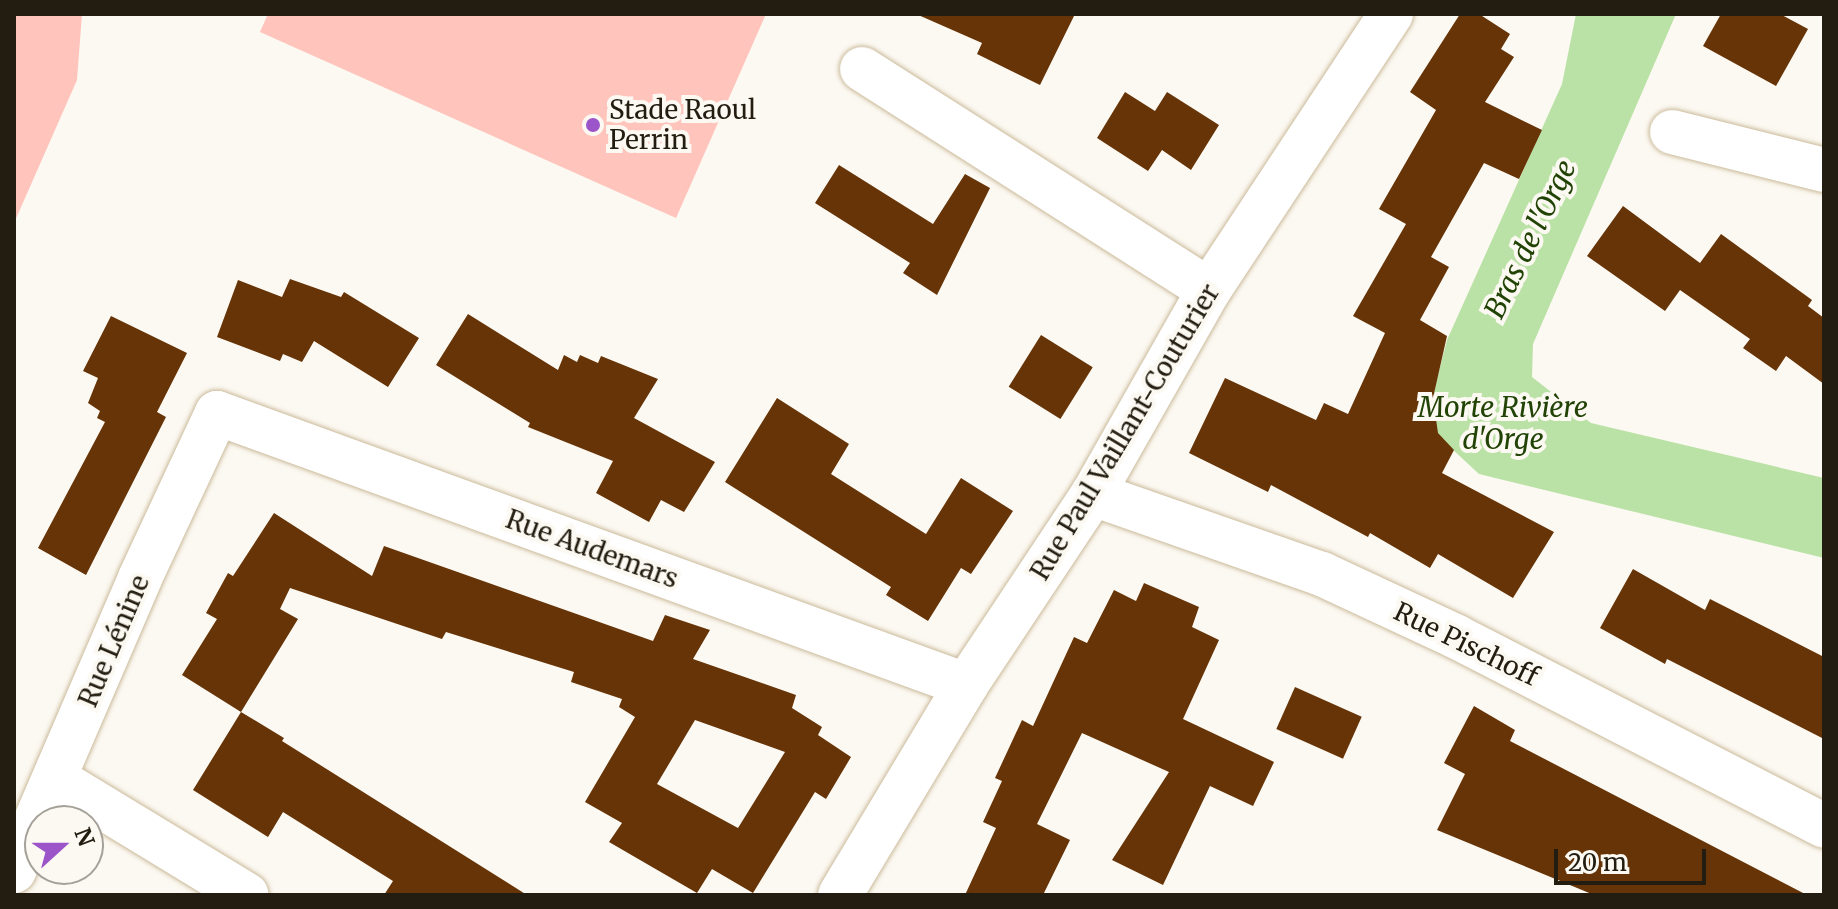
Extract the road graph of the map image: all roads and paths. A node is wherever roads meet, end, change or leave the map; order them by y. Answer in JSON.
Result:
{"nodes":[{"id":1,"x":1391,"y":14,"type":"edge"},
{"id":2,"x":862,"y":69,"type":"dead end"},
{"id":3,"x":1672,"y":132,"type":"dead end"},
{"id":4,"x":1824,"y":170,"type":"edge"},
{"id":5,"x":1209,"y":290,"type":"junction"},
{"id":6,"x":217,"y":413,"type":"joint"},
{"id":7,"x":1093,"y":494,"type":"junction"},
{"id":8,"x":966,"y":685,"type":"junction"},
{"id":9,"x":56,"y":779,"type":"junction"},
{"id":10,"x":1824,"y":826,"type":"edge"},
{"id":11,"x":14,"y":871,"type":"edge"},
{"id":12,"x":247,"y":895,"type":"edge"},
{"id":13,"x":840,"y":895,"type":"edge"}],
"edges":[{"from":1,"to":5,"type":"street","name":"Rue Paul Vaillant-Couturier"},
{"from":2,"to":5,"type":"street"},
{"from":3,"to":4,"type":"street"},
{"from":5,"to":7,"type":"street","name":"Rue Paul Vaillant-Couturier"},
{"from":6,"to":8,"type":"street","name":"Rue Audemars"},
{"from":6,"to":9,"type":"street","name":"Rue Lénine"},
{"from":7,"to":8,"type":"street","name":"Rue Paul Vaillant-Couturier"},
{"from":7,"to":10,"type":"street","name":"Rue Pischoff"},
{"from":8,"to":13,"type":"street","name":"Rue Paul Vaillant-Couturier"},
{"from":9,"to":11,"type":"street","name":"Rue Lénine"},
{"from":9,"to":12,"type":"street"}]}
